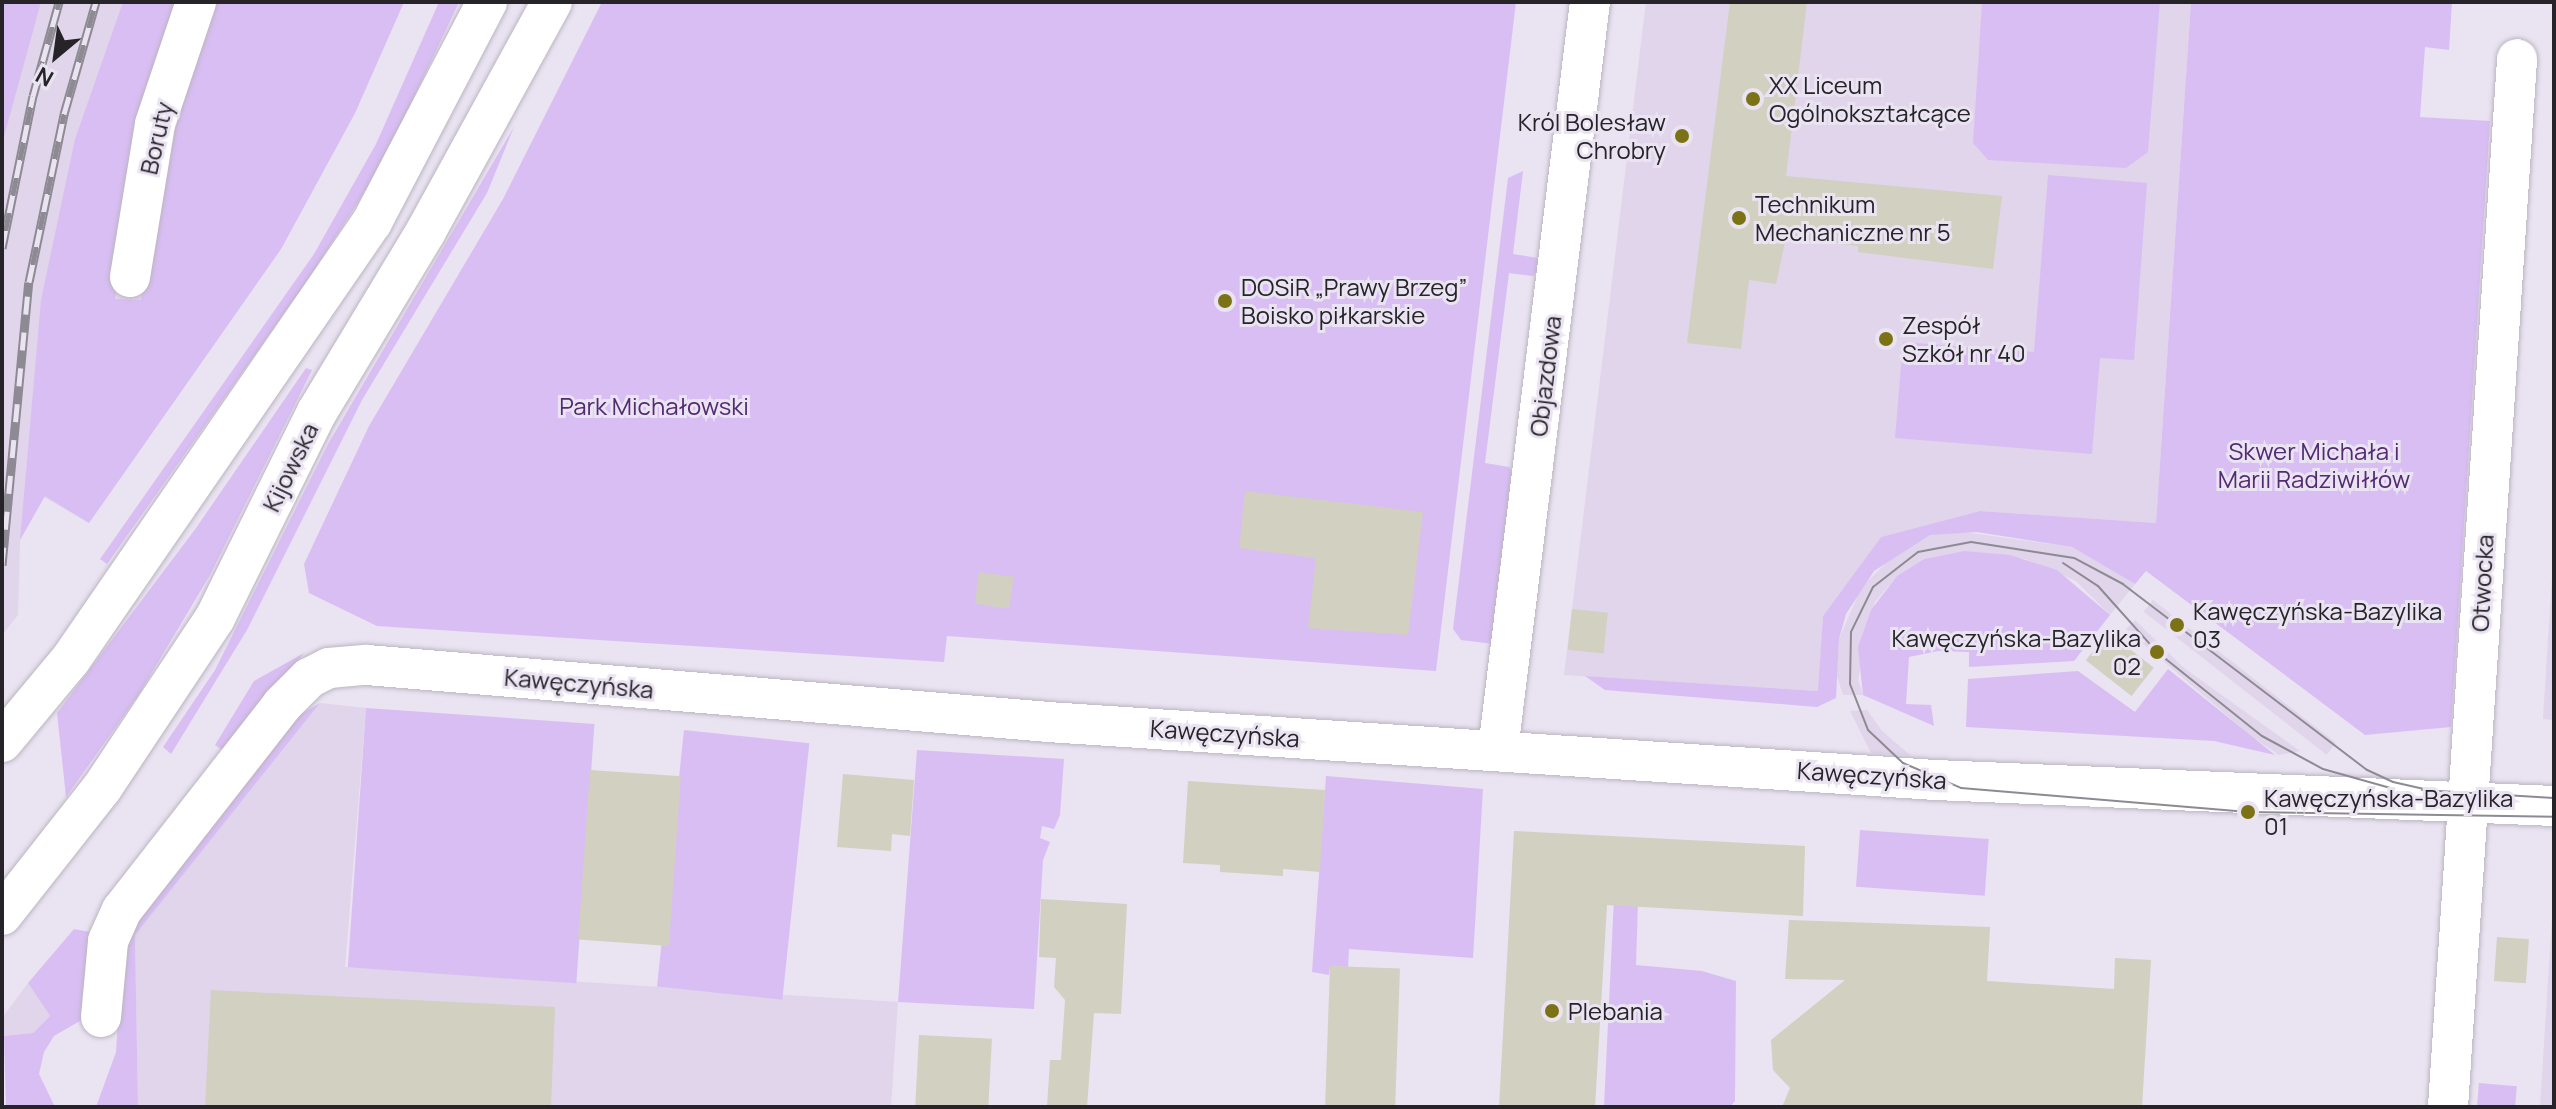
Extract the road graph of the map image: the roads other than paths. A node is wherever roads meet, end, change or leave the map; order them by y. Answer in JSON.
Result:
{"nodes":[{"id":1,"x":196,"y":2,"type":"edge"},
{"id":2,"x":487,"y":2,"type":"edge"},
{"id":3,"x":552,"y":2,"type":"edge"},
{"id":4,"x":1590,"y":2,"type":"edge"},
{"id":5,"x":2517,"y":59,"type":"dead end"},
{"id":6,"x":130,"y":277,"type":"dead end"},
{"id":7,"x":2,"y":742,"type":"edge"},
{"id":8,"x":1498,"y":750,"type":"junction"},
{"id":9,"x":2469,"y":801,"type":"junction"},
{"id":10,"x":2554,"y":806,"type":"edge"},
{"id":11,"x":2,"y":915,"type":"edge"},
{"id":12,"x":101,"y":1017,"type":"dead end"},
{"id":13,"x":2448,"y":1107,"type":"edge"}],
"edges":[{"from":1,"to":6,"type":"street","name":"Boruty"},
{"from":2,"to":7,"type":"street"},
{"from":3,"to":11,"type":"street","name":"Kijowska"},
{"from":4,"to":8,"type":"street","name":"Objazdowa"},
{"from":5,"to":9,"type":"street","name":"Otwocka"},
{"from":8,"to":9,"type":"street","name":"Kawęczyńska"},
{"from":8,"to":12,"type":"street","name":"Kawęczyńska"},
{"from":9,"to":10,"type":"street","name":"Kawęczyńska"},
{"from":9,"to":13,"type":"street","name":"Otwocka"}]}
